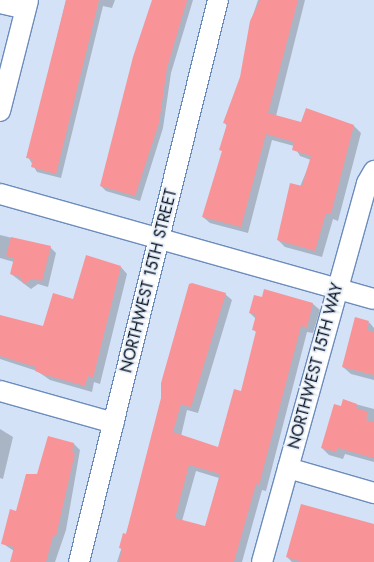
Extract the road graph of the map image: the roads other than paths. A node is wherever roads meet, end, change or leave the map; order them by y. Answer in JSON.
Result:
{"nodes":[{"id":1,"x":218,"y":0,"type":"edge"},
{"id":2,"x":0,"y":3,"type":"edge"},
{"id":3,"x":26,"y":5,"type":"edge"},
{"id":4,"x":0,"y":111,"type":"edge"},
{"id":5,"x":374,"y":171,"type":"edge"},
{"id":6,"x":0,"y":194,"type":"edge"},
{"id":7,"x":159,"y":239,"type":"junction"},
{"id":8,"x":337,"y":289,"type":"junction"},
{"id":9,"x":374,"y":300,"type":"edge"},
{"id":10,"x":0,"y":391,"type":"edge"},
{"id":11,"x":114,"y":422,"type":"junction"},
{"id":12,"x":288,"y":468,"type":"junction"},
{"id":13,"x":374,"y":492,"type":"edge"},
{"id":14,"x":79,"y":562,"type":"edge"},
{"id":15,"x":262,"y":562,"type":"edge"}],
"edges":[{"from":1,"to":7,"type":"street","name":"NORTHWEST 15TH STREET"},
{"from":2,"to":3,"type":"street"},
{"from":3,"to":4,"type":"street"},
{"from":5,"to":8,"type":"street","name":"NORTHWEST 15TH WAY"},
{"from":6,"to":7,"type":"street"},
{"from":7,"to":8,"type":"street"},
{"from":7,"to":11,"type":"street","name":"NORTHWEST 15TH STREET"},
{"from":8,"to":9,"type":"street"},
{"from":8,"to":12,"type":"street","name":"NORTHWEST 15TH WAY"},
{"from":10,"to":11,"type":"street"},
{"from":11,"to":14,"type":"street","name":"NORTHWEST 15TH STREET"},
{"from":12,"to":13,"type":"street"},
{"from":12,"to":15,"type":"street","name":"NORTHWEST 15TH WAY"}]}
